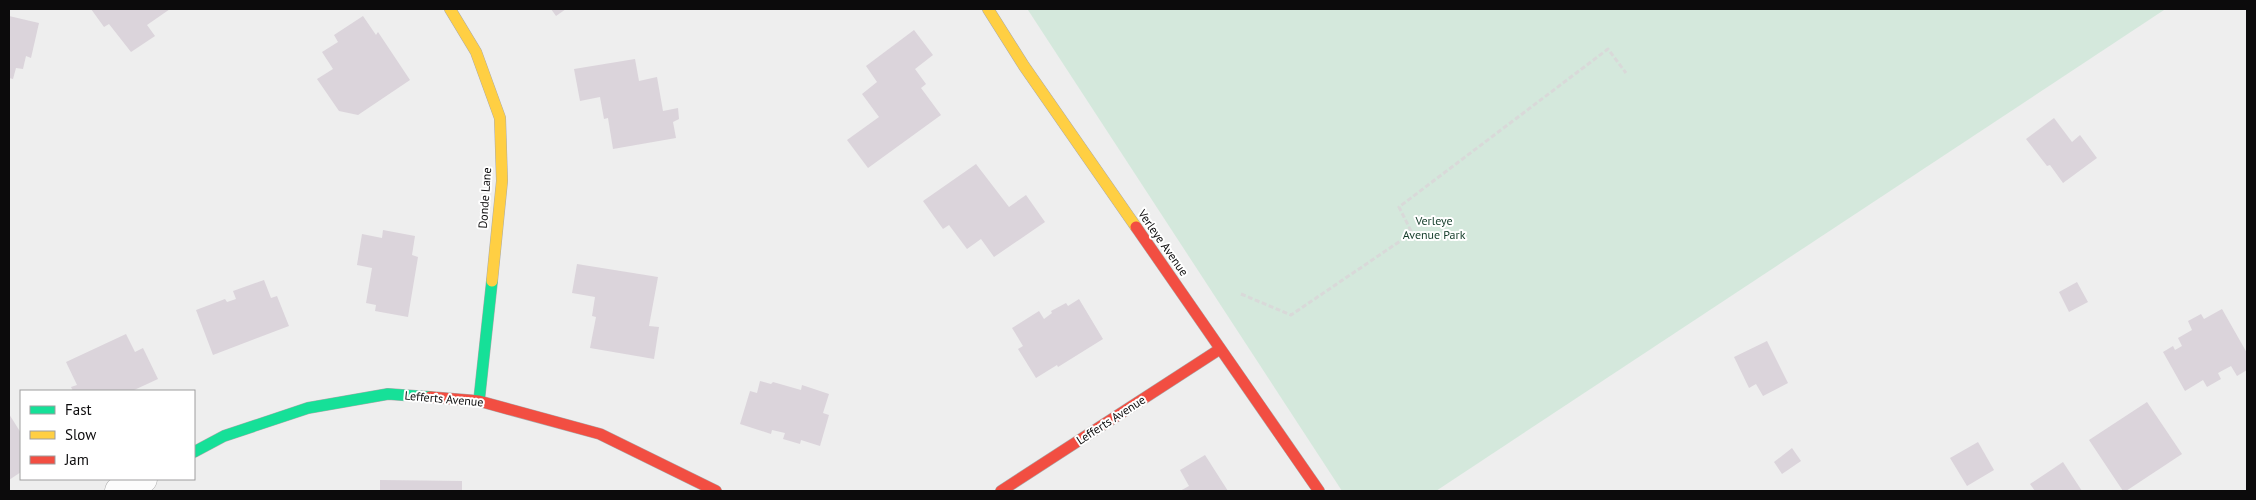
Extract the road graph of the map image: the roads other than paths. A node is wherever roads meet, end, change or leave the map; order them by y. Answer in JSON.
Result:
{"nodes":[{"id":1,"x":450,"y":9,"type":"edge"},
{"id":2,"x":988,"y":9,"type":"edge"},
{"id":3,"x":1220,"y":349,"type":"junction"},
{"id":4,"x":479,"y":401,"type":"junction"},
{"id":5,"x":195,"y":451,"type":"edge"},
{"id":6,"x":141,"y":480,"type":"edge"},
{"id":7,"x":118,"y":491,"type":"edge"},
{"id":8,"x":716,"y":491,"type":"edge"},
{"id":9,"x":1001,"y":491,"type":"edge"},
{"id":10,"x":1319,"y":491,"type":"edge"}],
"edges":[{"from":1,"to":4,"type":"street","name":"Donde Lane"},
{"from":2,"to":3,"type":"street","name":"Verleye Avenue"},
{"from":3,"to":9,"type":"street","name":"Lefferts Avenue"},
{"from":3,"to":10,"type":"street","name":"Verleye Avenue"},
{"from":4,"to":5,"type":"street","name":"Lefferts Avenue"},
{"from":4,"to":8,"type":"street","name":"Lefferts Avenue"},
{"from":6,"to":7,"type":"street"}]}
